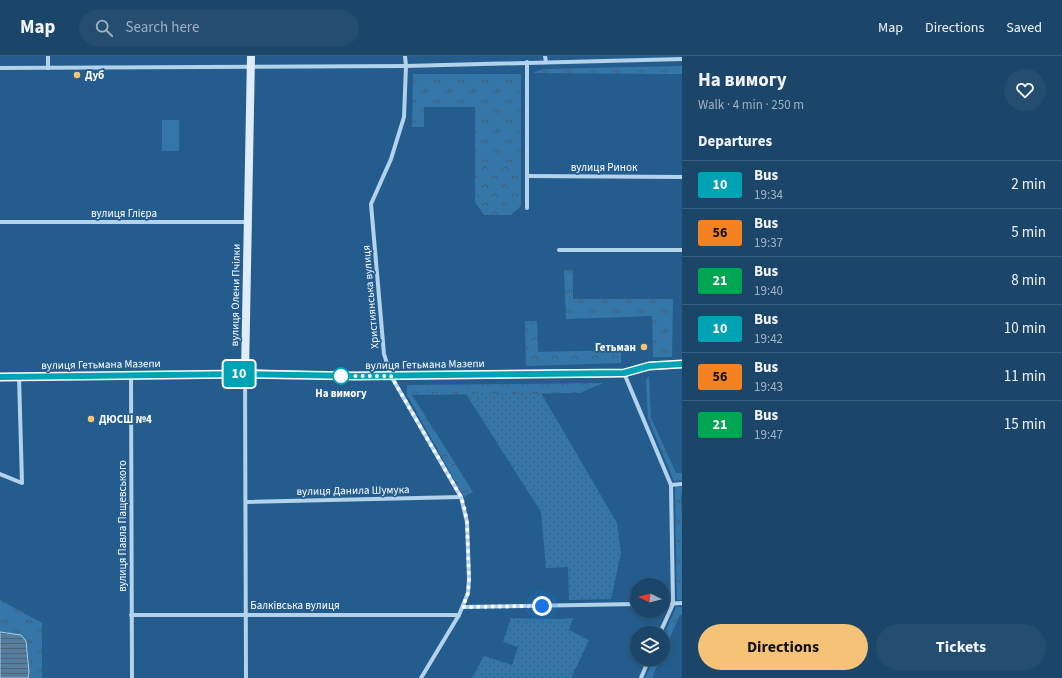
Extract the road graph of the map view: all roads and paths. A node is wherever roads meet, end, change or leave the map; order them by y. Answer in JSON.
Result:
{"nodes":[{"id":1,"x":48,"y":56,"type":"edge"},
{"id":2,"x":251,"y":56,"type":"edge"},
{"id":3,"x":404,"y":56,"type":"edge"},
{"id":4,"x":545,"y":56,"type":"edge"},
{"id":5,"x":682,"y":60,"type":"edge"},
{"id":6,"x":527,"y":62,"type":"junction"},
{"id":7,"x":546,"y":62,"type":"junction"},
{"id":8,"x":406,"y":66,"type":"junction"},
{"id":9,"x":0,"y":68,"type":"edge"},
{"id":10,"x":48,"y":68,"type":"junction"},
{"id":11,"x":251,"y":68,"type":"junction"},
{"id":12,"x":527,"y":176,"type":"junction"},
{"id":13,"x":682,"y":177,"type":"edge"},
{"id":14,"x":527,"y":208,"type":"dead end"},
{"id":15,"x":0,"y":222,"type":"edge"},
{"id":16,"x":247,"y":222,"type":"junction"},
{"id":17,"x":559,"y":250,"type":"dead end"},
{"id":18,"x":682,"y":250,"type":"edge"},
{"id":19,"x":682,"y":364,"type":"edge"},
{"id":20,"x":624,"y":373,"type":"junction"},
{"id":21,"x":245,"y":374,"type":"junction"},
{"id":22,"x":131,"y":375,"type":"junction"},
{"id":23,"x":19,"y":376,"type":"junction"},
{"id":24,"x":391,"y":376,"type":"junction"},
{"id":25,"x":0,"y":377,"type":"edge"},
{"id":26,"x":0,"y":474,"type":"edge"},
{"id":27,"x":682,"y":484,"type":"edge"},
{"id":28,"x":671,"y":485,"type":"junction"},
{"id":29,"x":461,"y":497,"type":"junction"},
{"id":30,"x":246,"y":502,"type":"junction"},
{"id":31,"x":682,"y":603,"type":"edge"},
{"id":32,"x":630,"y":604,"type":"edge"},
{"id":33,"x":673,"y":604,"type":"junction"},
{"id":34,"x":463,"y":607,"type":"junction"},
{"id":35,"x":246,"y":614,"type":"junction"},
{"id":36,"x":131,"y":615,"type":"junction"},
{"id":37,"x":459,"y":615,"type":"junction"},
{"id":38,"x":663,"y":626,"type":"edge"},
{"id":39,"x":646,"y":666,"type":"edge"},
{"id":40,"x":132,"y":678,"type":"edge"},
{"id":41,"x":246,"y":678,"type":"edge"},
{"id":42,"x":421,"y":678,"type":"edge"},
{"id":43,"x":641,"y":678,"type":"edge"}],
"edges":[{"from":1,"to":10,"type":"street"},
{"from":2,"to":11,"type":"street","name":"вулиця Олени Пчілки"},
{"from":3,"to":8,"type":"street","name":"Християнська вулиця"},
{"from":4,"to":7,"type":"street"},
{"from":5,"to":7,"type":"street"},
{"from":6,"to":7,"type":"street"},
{"from":6,"to":8,"type":"street"},
{"from":6,"to":12,"type":"street"},
{"from":8,"to":11,"type":"street"},
{"from":8,"to":24,"type":"street","name":"Християнська вулиця"},
{"from":9,"to":10,"type":"street"},
{"from":10,"to":11,"type":"street"},
{"from":11,"to":16,"type":"street","name":"вулиця Олени Пчілки"},
{"from":12,"to":13,"type":"street","name":"вулиця Ринок"},
{"from":12,"to":14,"type":"street"},
{"from":15,"to":16,"type":"street","name":"вулиця Глієра"},
{"from":16,"to":21,"type":"street","name":"вулиця Олени Пчілки"},
{"from":17,"to":18,"type":"street"},
{"from":19,"to":20,"type":"street","name":"вулиця Гетьмана Мазепи"},
{"from":20,"to":24,"type":"street","name":"вулиця Гетьмана Мазепи"},
{"from":20,"to":28,"type":"street"},
{"from":21,"to":22,"type":"street","name":"вулиця Гетьмана Мазепи"},
{"from":21,"to":24,"type":"street","name":"вулиця Гетьмана Мазепи"},
{"from":21,"to":30,"type":"street","name":"вулиця Олени Пчілки"},
{"from":22,"to":23,"type":"street","name":"вулиця Гетьмана Мазепи"},
{"from":22,"to":36,"type":"street","name":"вулиця Павла Пащевського"},
{"from":23,"to":25,"type":"street","name":"вулиця Гетьмана Мазепи"},
{"from":23,"to":26,"type":"street"},
{"from":24,"to":29,"type":"street","name":"Християнська вулиця"},
{"from":27,"to":28,"type":"street"},
{"from":28,"to":33,"type":"street"},
{"from":29,"to":30,"type":"street","name":"вулиця Данила Шумука"},
{"from":29,"to":34,"type":"street","name":"Християнська вулиця"},
{"from":30,"to":35,"type":"street","name":"вулиця Олени Пчілки"},
{"from":31,"to":33,"type":"street"},
{"from":32,"to":34,"type":"street"},
{"from":33,"to":38,"type":"street"},
{"from":34,"to":37,"type":"street","name":"Християнська вулиця"},
{"from":35,"to":36,"type":"street","name":"Балківська вулиця"},
{"from":35,"to":37,"type":"street","name":"Балківська вулиця"},
{"from":35,"to":41,"type":"street","name":"вулиця Олени Пчілки"},
{"from":36,"to":40,"type":"street","name":"вулиця Павла Пащевського"},
{"from":37,"to":42,"type":"street","name":"Християнська вулиця"},
{"from":39,"to":43,"type":"street"}]}
